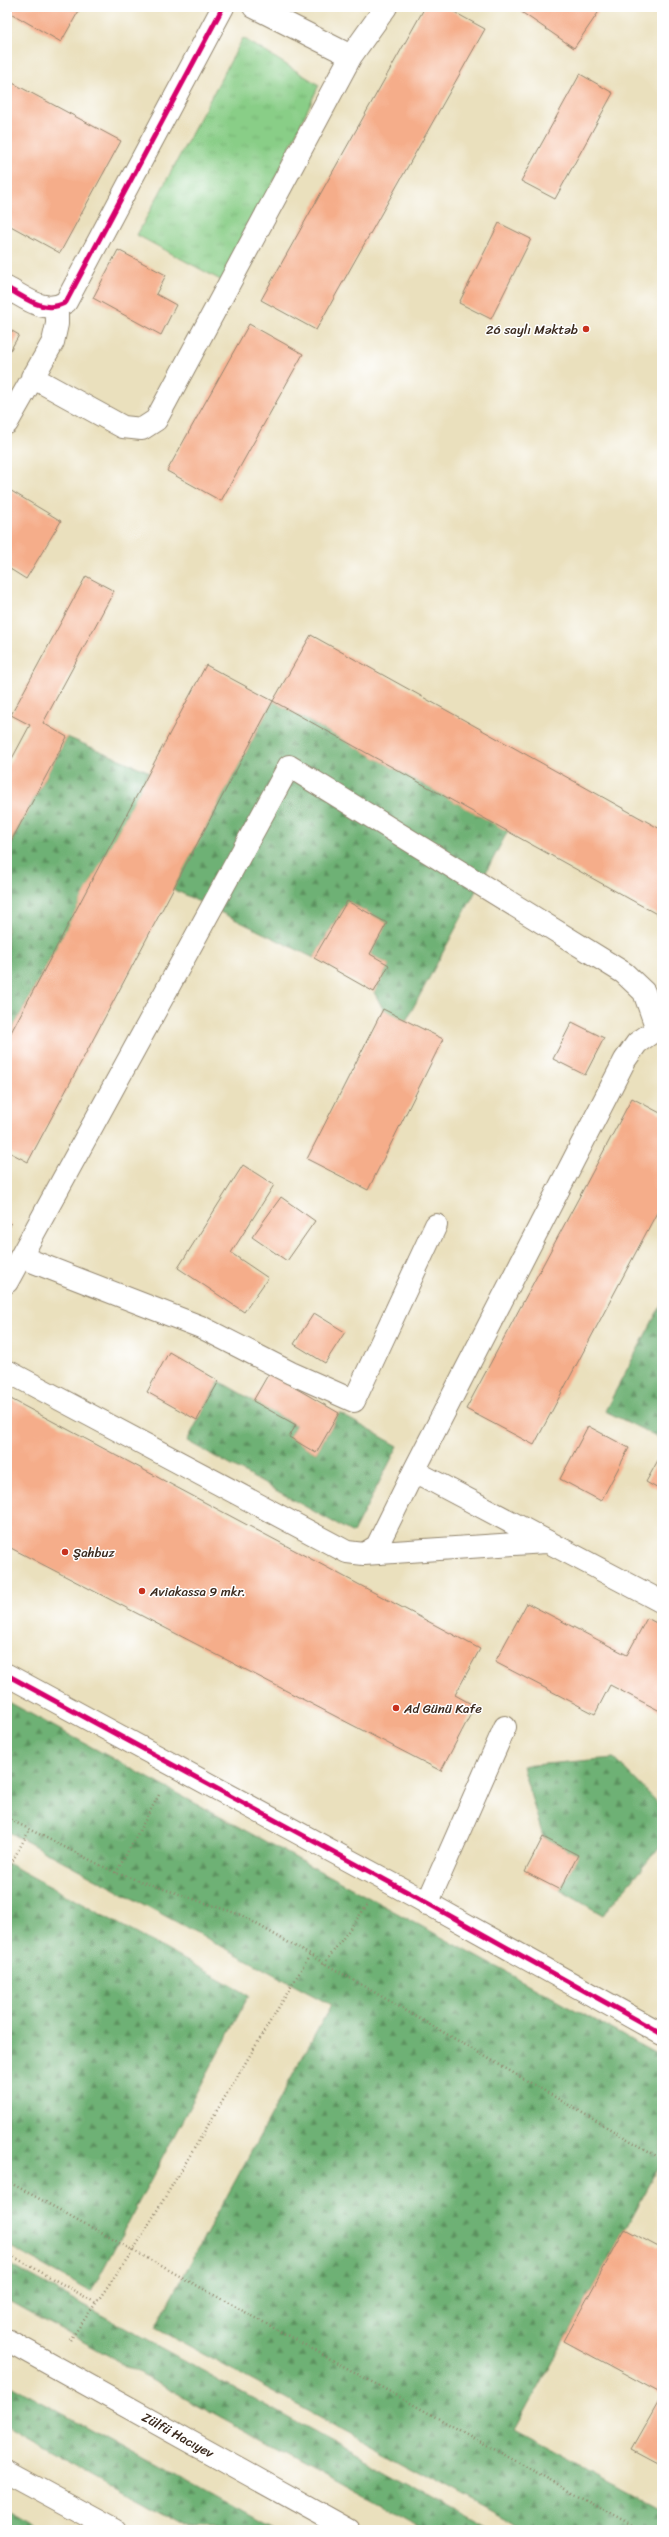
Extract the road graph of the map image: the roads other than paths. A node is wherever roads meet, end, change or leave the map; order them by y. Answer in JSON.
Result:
{"nodes":[{"id":1,"x":223,"y":7,"type":"edge"},
{"id":2,"x":254,"y":7,"type":"edge"},
{"id":3,"x":386,"y":7,"type":"edge"},
{"id":4,"x":351,"y":56,"type":"junction"},
{"id":5,"x":7,"y":288,"type":"edge"},
{"id":6,"x":57,"y":308,"type":"junction"},
{"id":7,"x":32,"y":377,"type":"junction"},
{"id":8,"x":7,"y":423,"type":"edge"},
{"id":9,"x":659,"y":1030,"type":"edge"},
{"id":10,"x":436,"y":1225,"type":"dead end"},
{"id":11,"x":21,"y":1257,"type":"junction"},
{"id":12,"x":7,"y":1282,"type":"edge"},
{"id":13,"x":7,"y":1370,"type":"edge"},
{"id":14,"x":414,"y":1471,"type":"junction"},
{"id":15,"x":549,"y":1542,"type":"junction"},
{"id":16,"x":364,"y":1554,"type":"junction"},
{"id":17,"x":662,"y":1602,"type":"edge"},
{"id":18,"x":7,"y":1675,"type":"edge"},
{"id":19,"x":505,"y":1727,"type":"dead end"},
{"id":20,"x":427,"y":1904,"type":"junction"},
{"id":21,"x":662,"y":2034,"type":"edge"},
{"id":22,"x":7,"y":2340,"type":"edge"},
{"id":23,"x":7,"y":2472,"type":"edge"},
{"id":24,"x":114,"y":2530,"type":"edge"},
{"id":25,"x":349,"y":2530,"type":"edge"}],
"edges":[{"from":1,"to":6,"type":"street"},
{"from":2,"to":4,"type":"street"},
{"from":3,"to":4,"type":"street"},
{"from":4,"to":7,"type":"street"},
{"from":5,"to":6,"type":"street"},
{"from":6,"to":7,"type":"street"},
{"from":7,"to":8,"type":"street"},
{"from":9,"to":11,"type":"street"},
{"from":9,"to":14,"type":"street"},
{"from":10,"to":11,"type":"street"},
{"from":11,"to":12,"type":"street"},
{"from":13,"to":16,"type":"street"},
{"from":14,"to":15,"type":"street"},
{"from":14,"to":16,"type":"street"},
{"from":15,"to":16,"type":"street"},
{"from":15,"to":17,"type":"street"},
{"from":18,"to":20,"type":"street"},
{"from":19,"to":20,"type":"street"},
{"from":20,"to":21,"type":"street"},
{"from":22,"to":25,"type":"street","name":"Zülfü Hacıyev"},
{"from":23,"to":24,"type":"street"}]}
